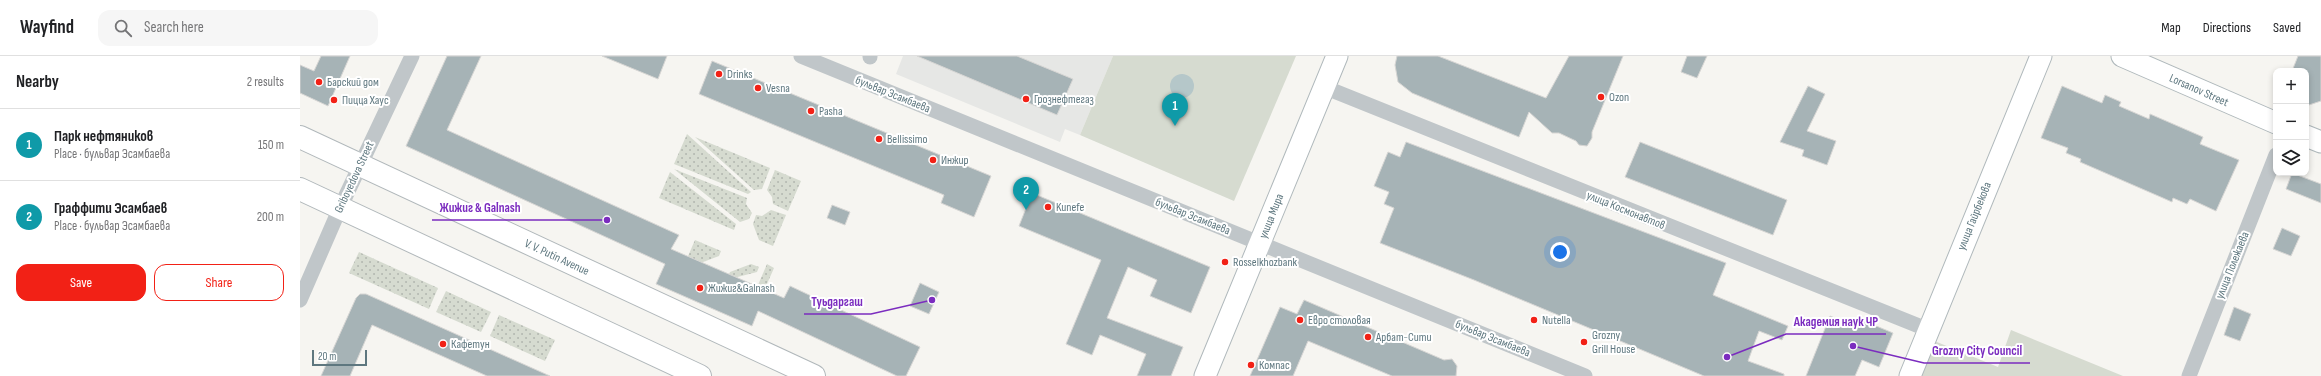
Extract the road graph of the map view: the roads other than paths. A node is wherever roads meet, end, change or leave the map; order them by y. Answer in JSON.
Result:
{"nodes":[{"id":1,"x":412,"y":56,"type":"edge"},
{"id":2,"x":801,"y":56,"type":"edge"},
{"id":3,"x":1336,"y":56,"type":"edge"},
{"id":4,"x":2041,"y":56,"type":"edge"},
{"id":5,"x":2122,"y":56,"type":"edge"},
{"id":6,"x":1324,"y":88,"type":"junction"},
{"id":7,"x":2273,"y":122,"type":"edge"},
{"id":8,"x":2309,"y":137,"type":"edge"},
{"id":9,"x":300,"y":138,"type":"edge"},
{"id":10,"x":2321,"y":142,"type":"edge"},
{"id":11,"x":2273,"y":163,"type":"edge"},
{"id":12,"x":360,"y":165,"type":"junction"},
{"id":13,"x":300,"y":189,"type":"edge"},
{"id":14,"x":340,"y":208,"type":"junction"},
{"id":15,"x":1259,"y":243,"type":"junction"},
{"id":16,"x":300,"y":300,"type":"edge"},
{"id":17,"x":1929,"y":330,"type":"junction"},
{"id":18,"x":700,"y":376,"type":"edge"},
{"id":19,"x":814,"y":376,"type":"edge"},
{"id":20,"x":1206,"y":376,"type":"edge"},
{"id":21,"x":1585,"y":376,"type":"edge"},
{"id":22,"x":1910,"y":376,"type":"edge"},
{"id":23,"x":2189,"y":376,"type":"edge"}],
"edges":[{"from":1,"to":12,"type":"street","name":"Griboyedova Street"},
{"from":2,"to":15,"type":"street","name":"бульвар Эсамбаева"},
{"from":3,"to":6,"type":"main road","name":"улица Мира"},
{"from":4,"to":17,"type":"main road","name":"улица Гайрбекова"},
{"from":5,"to":7,"type":"main road","name":"Lorsanov Street"},
{"from":6,"to":15,"type":"main road","name":"улица Мира"},
{"from":6,"to":17,"type":"street","name":"улица Космонавтов"},
{"from":8,"to":10,"type":"main road"},
{"from":9,"to":12,"type":"main road","name":"V. V. Putin Avenue"},
{"from":11,"to":23,"type":"street","name":"улица Полежаева"},
{"from":12,"to":14,"type":"street","name":"Griboyedova Street"},
{"from":12,"to":19,"type":"main road","name":"V. V. Putin Avenue"},
{"from":13,"to":14,"type":"main road"},
{"from":14,"to":16,"type":"street","name":"Griboyedova Street"},
{"from":14,"to":18,"type":"main road"},
{"from":15,"to":20,"type":"main road","name":"улица Мира"},
{"from":15,"to":21,"type":"street","name":"бульвар Эсамбаева"},
{"from":17,"to":22,"type":"main road","name":"улица Гайрбекова"}]}
